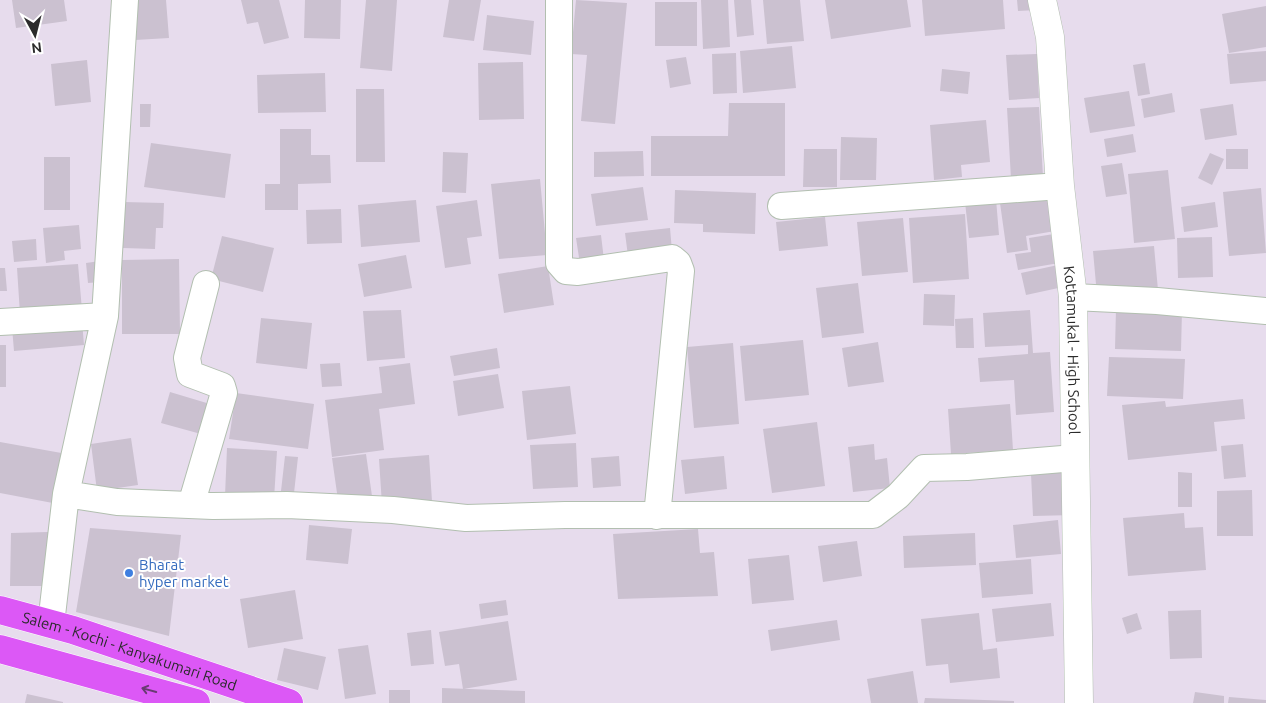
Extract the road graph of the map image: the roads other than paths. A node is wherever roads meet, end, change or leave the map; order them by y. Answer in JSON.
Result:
{"nodes":[{"id":1,"x":125,"y":0,"type":"edge"},
{"id":2,"x":558,"y":0,"type":"edge"},
{"id":3,"x":1042,"y":0,"type":"edge"},
{"id":4,"x":1060,"y":186,"type":"junction"},
{"id":5,"x":781,"y":206,"type":"dead end"},
{"id":6,"x":206,"y":284,"type":"dead end"},
{"id":7,"x":1073,"y":297,"type":"junction"},
{"id":8,"x":1266,"y":311,"type":"edge"},
{"id":9,"x":105,"y":316,"type":"junction"},
{"id":10,"x":0,"y":322,"type":"edge"},
{"id":11,"x":1076,"y":458,"type":"junction"},
{"id":12,"x":66,"y":494,"type":"junction"},
{"id":13,"x":192,"y":505,"type":"junction"},
{"id":14,"x":656,"y":516,"type":"junction"},
{"id":15,"x":0,"y":610,"type":"edge"},
{"id":16,"x":51,"y":624,"type":"junction"},
{"id":17,"x":0,"y":649,"type":"edge"},
{"id":18,"x":196,"y":703,"type":"edge"},
{"id":19,"x":289,"y":703,"type":"edge"},
{"id":20,"x":1079,"y":703,"type":"edge"}],
"edges":[{"from":1,"to":9,"type":"street"},
{"from":2,"to":14,"type":"street"},
{"from":3,"to":4,"type":"main road","name":"Kottamukal - High School"},
{"from":4,"to":5,"type":"street"},
{"from":4,"to":7,"type":"main road","name":"Kottamukal - High School"},
{"from":6,"to":13,"type":"street"},
{"from":7,"to":8,"type":"street"},
{"from":7,"to":11,"type":"main road","name":"Kottamukal - High School"},
{"from":9,"to":10,"type":"street"},
{"from":9,"to":12,"type":"street"},
{"from":11,"to":14,"type":"street"},
{"from":11,"to":20,"type":"main road","name":"Kottamukal - High School"},
{"from":12,"to":13,"type":"street"},
{"from":12,"to":16,"type":"street"},
{"from":13,"to":14,"type":"street"},
{"from":15,"to":16,"type":"main road","name":"Salem - Kochi - Kanyakumari Road"},
{"from":16,"to":19,"type":"main road","name":"Salem - Kochi - Kanyakumari Road"},
{"from":18,"to":17,"type":"main road","name":"Salem - Kochi - Kanyakumari Road","one_way":true}]}
